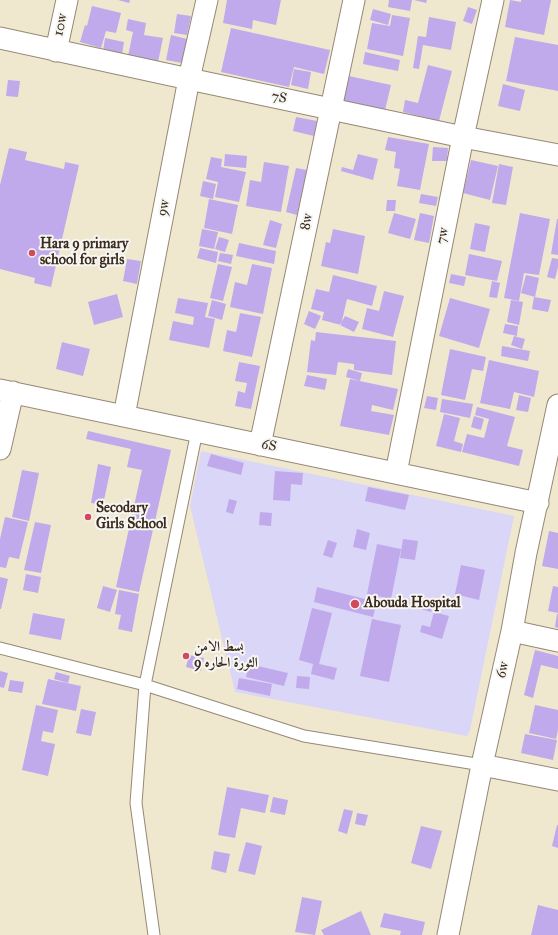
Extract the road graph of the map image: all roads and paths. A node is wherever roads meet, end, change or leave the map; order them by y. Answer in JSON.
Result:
{"nodes":[{"id":1,"x":67,"y":0,"type":"edge"},
{"id":2,"x":207,"y":0,"type":"edge"},
{"id":3,"x":354,"y":0,"type":"edge"},
{"id":4,"x":493,"y":0,"type":"edge"},
{"id":5,"x":0,"y":38,"type":"edge"},
{"id":6,"x":56,"y":51,"type":"junction"},
{"id":7,"x":189,"y":79,"type":"junction"},
{"id":8,"x":332,"y":109,"type":"junction"},
{"id":9,"x":463,"y":137,"type":"junction"},
{"id":10,"x":558,"y":155,"type":"edge"},
{"id":11,"x":6,"y":391,"type":"edge"},
{"id":12,"x":558,"y":405,"type":"edge"},
{"id":13,"x":124,"y":416,"type":"junction"},
{"id":14,"x":197,"y":431,"type":"junction"},
{"id":15,"x":260,"y":445,"type":"junction"},
{"id":16,"x":0,"y":449,"type":"edge"},
{"id":17,"x":396,"y":473,"type":"junction"},
{"id":18,"x":538,"y":503,"type":"junction"},
{"id":19,"x":512,"y":631,"type":"junction"},
{"id":20,"x":558,"y":641,"type":"edge"},
{"id":21,"x":0,"y":648,"type":"edge"},
{"id":22,"x":145,"y":685,"type":"junction"},
{"id":23,"x":482,"y":765,"type":"junction"},
{"id":24,"x":558,"y":780,"type":"edge"},
{"id":25,"x":154,"y":935,"type":"edge"},
{"id":26,"x":448,"y":935,"type":"edge"}],
"edges":[{"from":1,"to":6,"type":"street","name":"10w"},
{"from":2,"to":7,"type":"street","name":"9w"},
{"from":3,"to":8,"type":"street","name":"8w"},
{"from":4,"to":9,"type":"street","name":"7w"},
{"from":5,"to":6,"type":"street","name":"7S"},
{"from":6,"to":7,"type":"street","name":"7S"},
{"from":7,"to":8,"type":"street","name":"7S"},
{"from":7,"to":13,"type":"street","name":"9w"},
{"from":8,"to":9,"type":"street","name":"7S"},
{"from":8,"to":15,"type":"street","name":"8w"},
{"from":9,"to":10,"type":"street","name":"7S"},
{"from":9,"to":17,"type":"street","name":"7w"},
{"from":11,"to":13,"type":"street","name":"6S"},
{"from":11,"to":16,"type":"street"},
{"from":12,"to":18,"type":"street","name":"6w"},
{"from":13,"to":14,"type":"street","name":"6S"},
{"from":14,"to":15,"type":"street","name":"6S"},
{"from":14,"to":22,"type":"lane"},
{"from":15,"to":17,"type":"street","name":"6S"},
{"from":17,"to":18,"type":"street","name":"6S"},
{"from":18,"to":19,"type":"street","name":"6w"},
{"from":19,"to":20,"type":"street"},
{"from":19,"to":23,"type":"street","name":"6w"},
{"from":21,"to":22,"type":"lane"},
{"from":22,"to":23,"type":"lane"},
{"from":22,"to":25,"type":"lane"},
{"from":23,"to":24,"type":"street"},
{"from":23,"to":26,"type":"street","name":"6w"}]}
